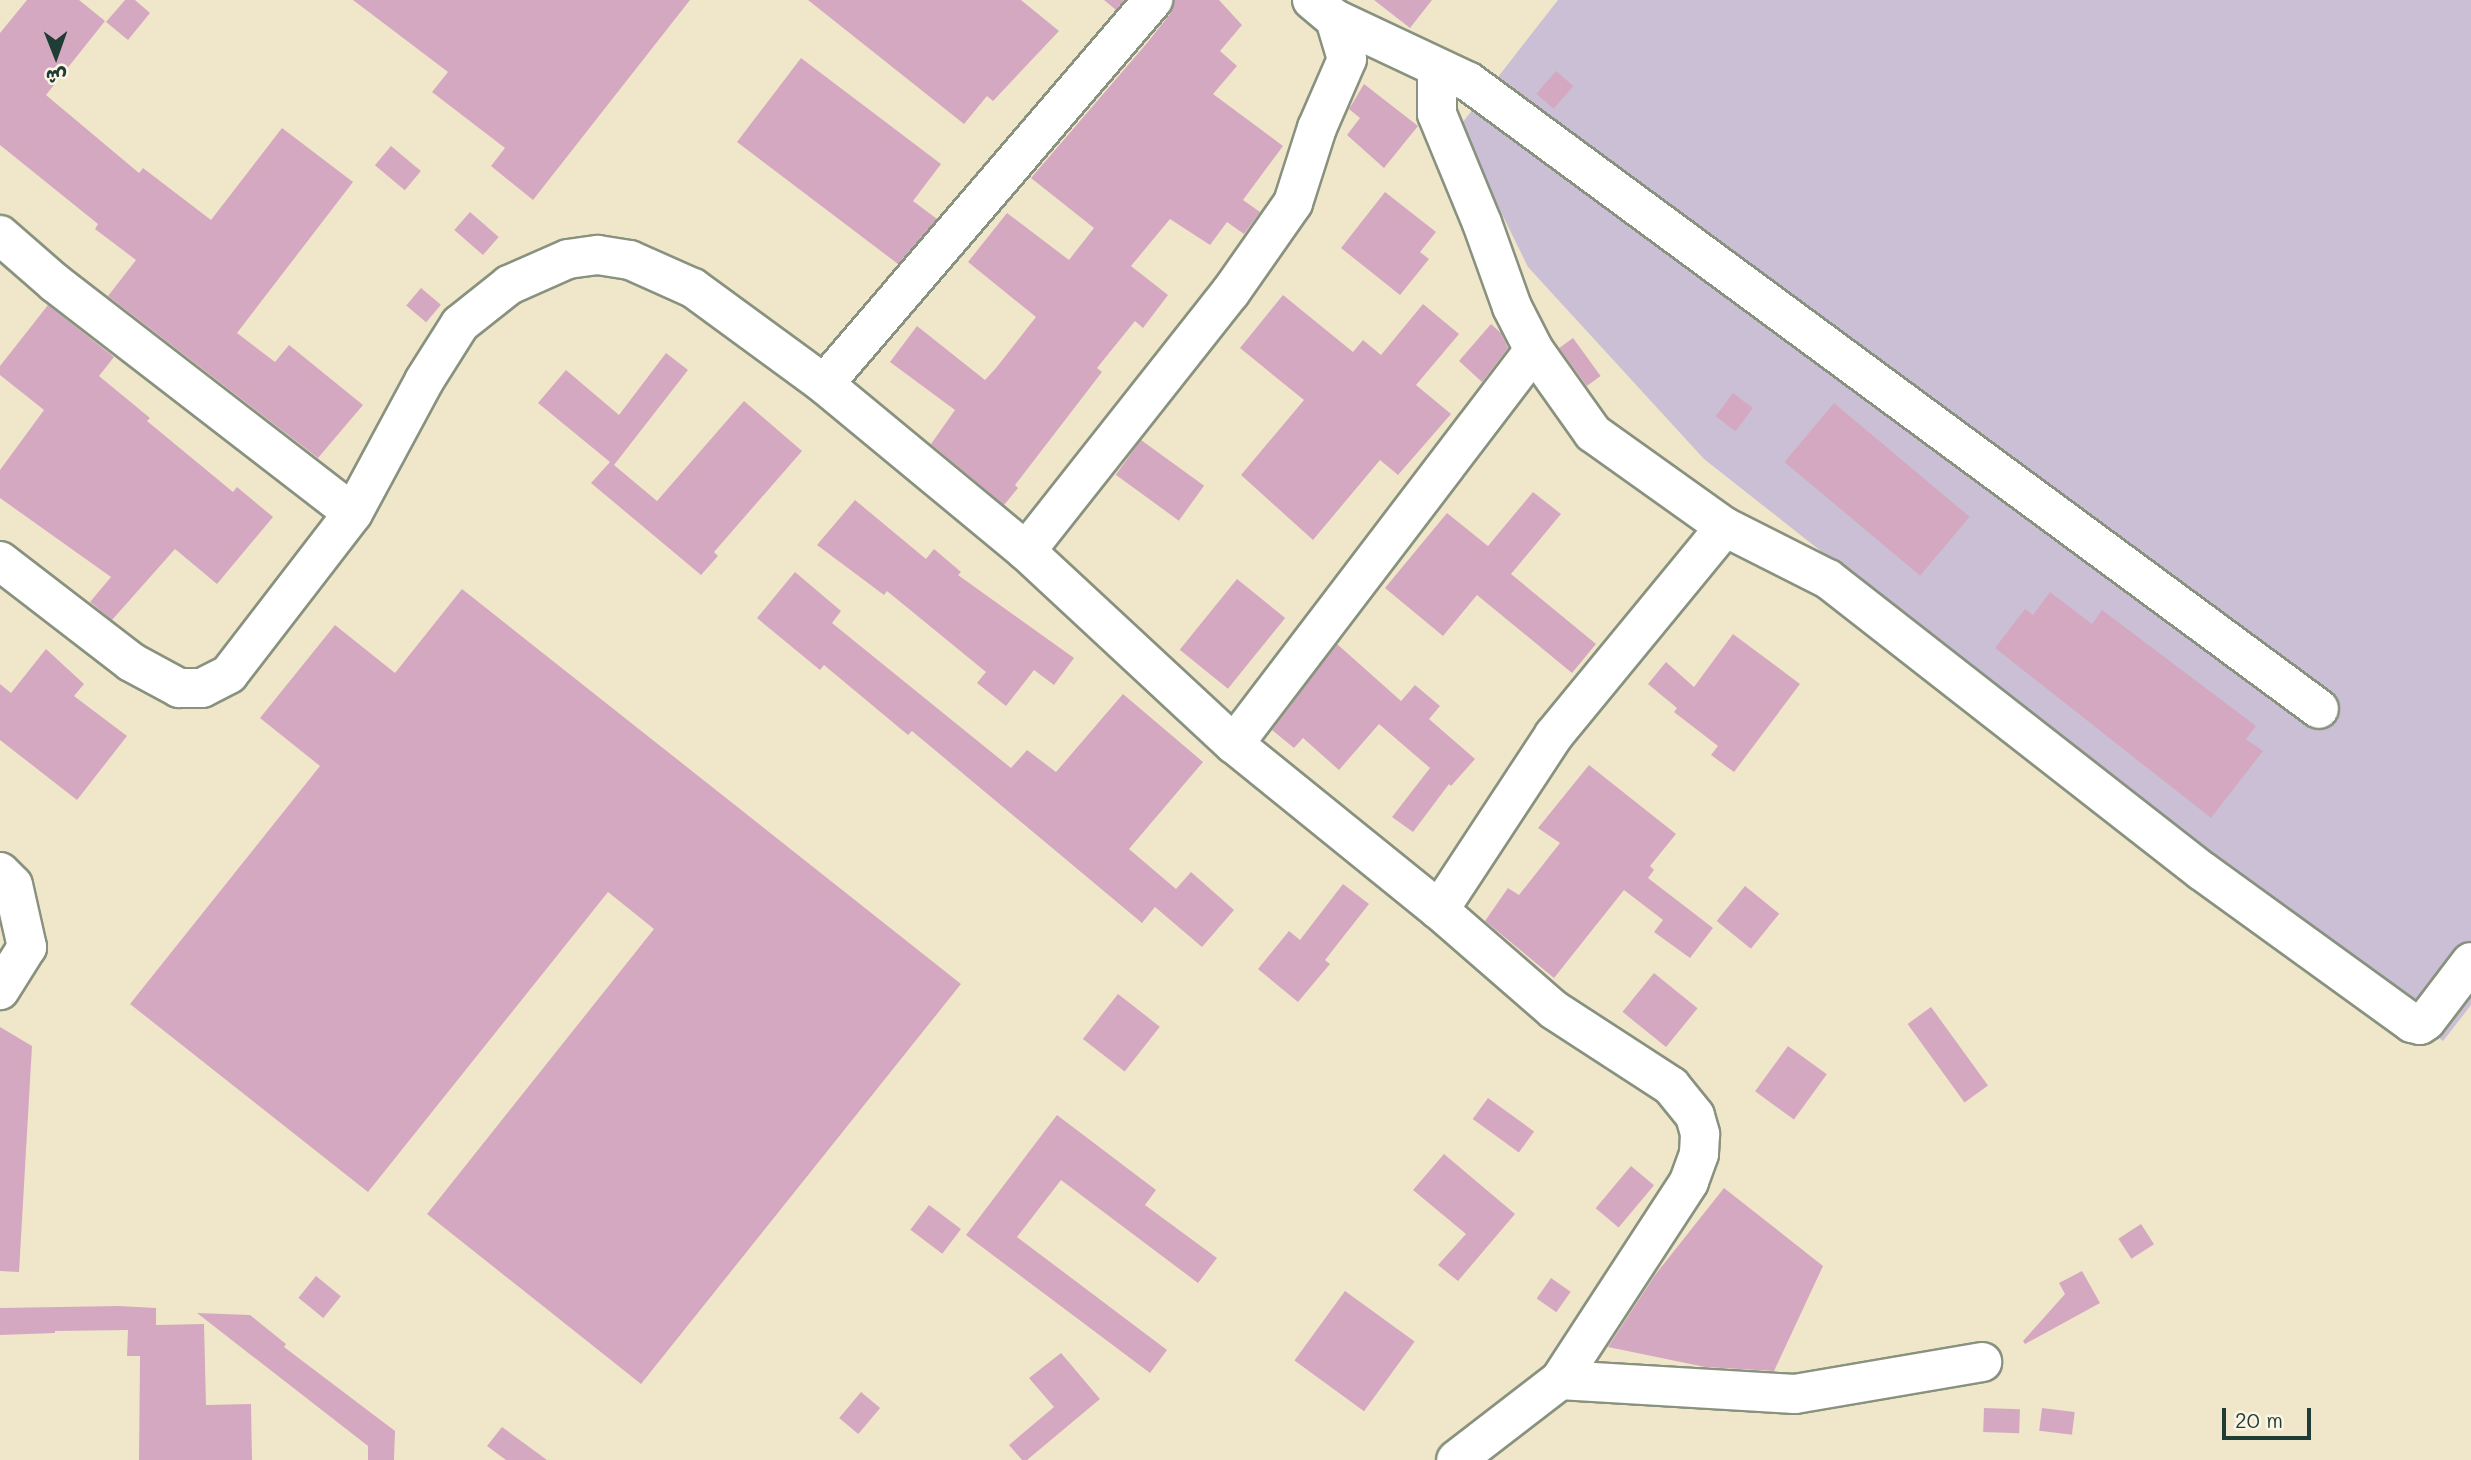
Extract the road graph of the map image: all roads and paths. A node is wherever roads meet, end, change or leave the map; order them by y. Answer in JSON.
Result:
{"nodes":[{"id":1,"x":1153,"y":0,"type":"edge"},
{"id":2,"x":1324,"y":9,"type":"edge"},
{"id":3,"x":1437,"y":68,"type":"junction"},
{"id":4,"x":0,"y":235,"type":"edge"},
{"id":5,"x":1534,"y":350,"type":"junction"},
{"id":6,"x":824,"y":383,"type":"junction"},
{"id":7,"x":353,"y":513,"type":"junction"},
{"id":8,"x":1725,"y":527,"type":"junction"},
{"id":9,"x":1026,"y":551,"type":"junction"},
{"id":10,"x":0,"y":561,"type":"edge"},
{"id":11,"x":2319,"y":709,"type":"dead end"},
{"id":12,"x":1234,"y":744,"type":"junction"},
{"id":13,"x":0,"y":872,"type":"edge"},
{"id":14,"x":1439,"y":910,"type":"junction"},
{"id":15,"x":2471,"y":962,"type":"edge"},
{"id":16,"x":0,"y":990,"type":"edge"},
{"id":17,"x":1982,"y":1362,"type":"dead end"},
{"id":18,"x":1560,"y":1380,"type":"junction"},
{"id":19,"x":1456,"y":1460,"type":"edge"}],
"edges":[{"from":1,"to":6,"type":"street"},
{"from":2,"to":3,"type":"street"},
{"from":2,"to":9,"type":"street"},
{"from":3,"to":5,"type":"street"},
{"from":3,"to":11,"type":"street"},
{"from":4,"to":7,"type":"street"},
{"from":5,"to":8,"type":"street"},
{"from":5,"to":12,"type":"street"},
{"from":6,"to":7,"type":"street"},
{"from":6,"to":9,"type":"street"},
{"from":7,"to":10,"type":"street"},
{"from":8,"to":14,"type":"street"},
{"from":8,"to":15,"type":"street"},
{"from":9,"to":12,"type":"street"},
{"from":12,"to":14,"type":"street"},
{"from":13,"to":16,"type":"street"},
{"from":14,"to":18,"type":"street"},
{"from":17,"to":18,"type":"street"},
{"from":18,"to":19,"type":"street"}]}
